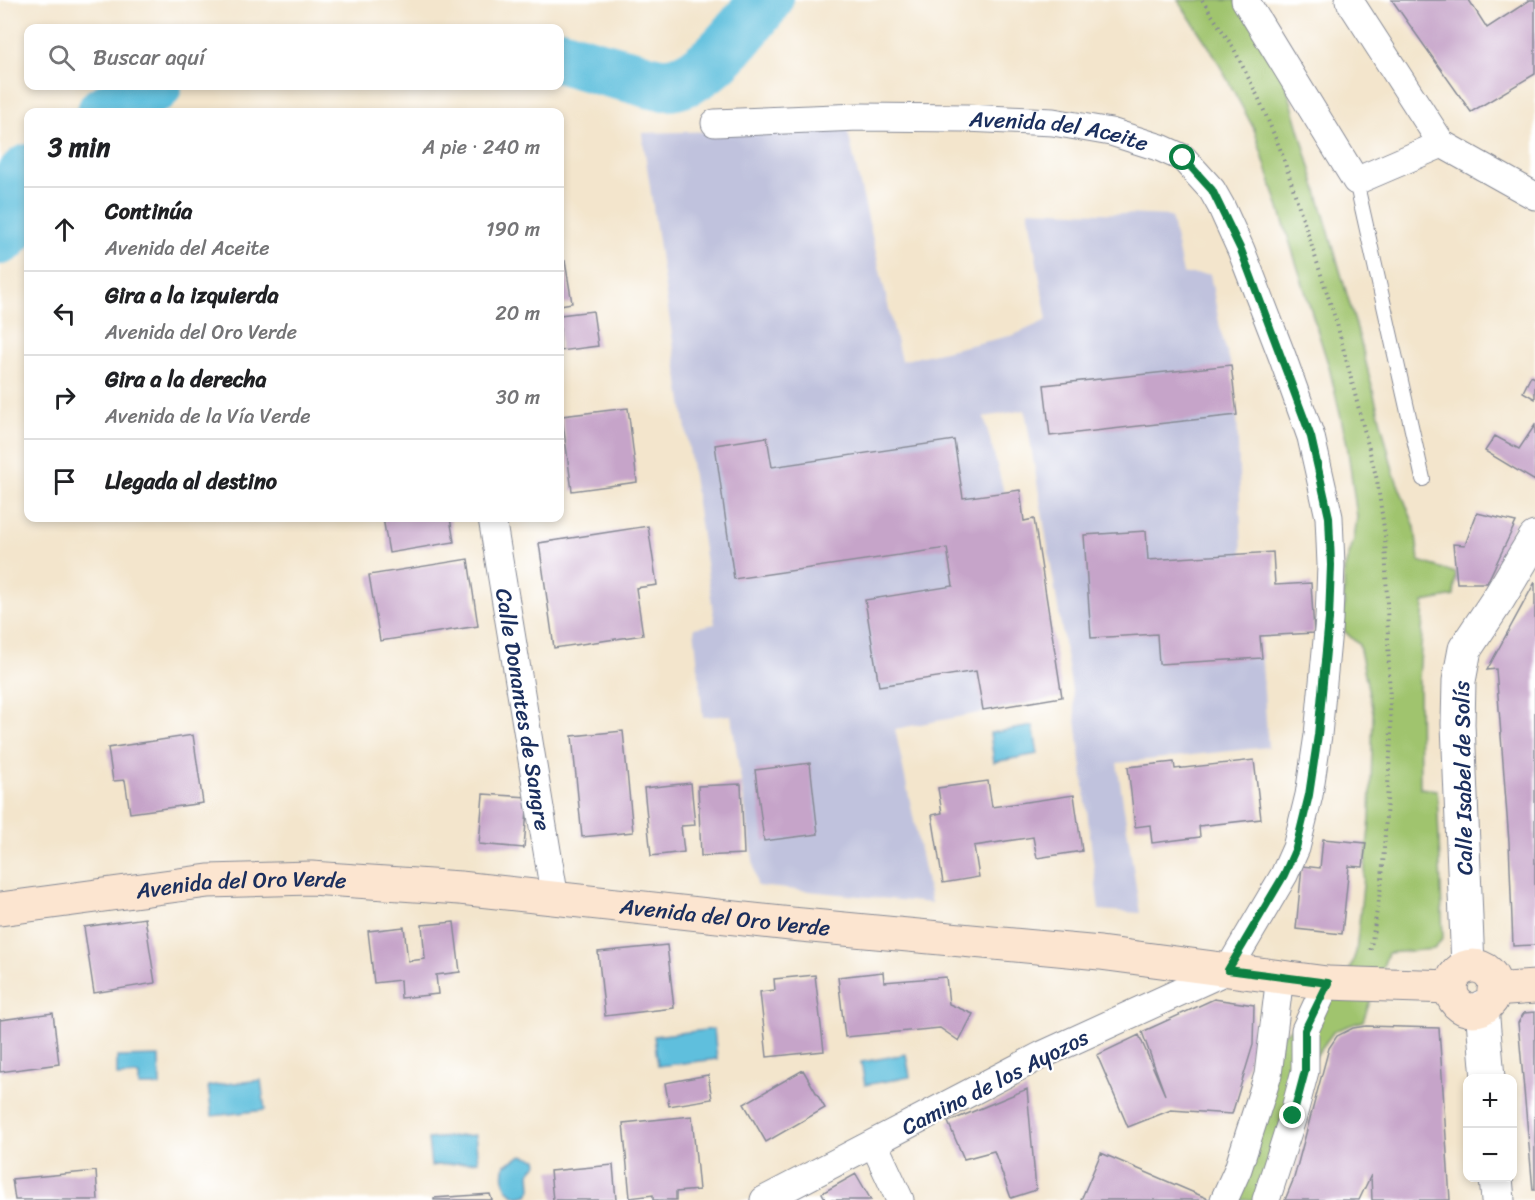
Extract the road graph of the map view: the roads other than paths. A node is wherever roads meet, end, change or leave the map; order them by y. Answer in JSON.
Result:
{"nodes":[{"id":1,"x":1245,"y":0,"type":"edge"},
{"id":2,"x":1348,"y":0,"type":"edge"},
{"id":3,"x":715,"y":123,"type":"dead end"},
{"id":4,"x":1442,"y":144,"type":"junction"},
{"id":5,"x":1356,"y":181,"type":"junction"},
{"id":6,"x":1535,"y":196,"type":"edge"},
{"id":7,"x":1423,"y":479,"type":"dead end"},
{"id":8,"x":493,"y":522,"type":"edge"},
{"id":9,"x":1535,"y":538,"type":"edge"},
{"id":10,"x":555,"y":899,"type":"junction"},
{"id":11,"x":0,"y":909,"type":"edge"},
{"id":12,"x":1228,"y":970,"type":"junction"},
{"id":13,"x":1280,"y":976,"type":"junction"},
{"id":14,"x":1459,"y":976,"type":"junction"},
{"id":15,"x":1328,"y":983,"type":"junction"},
{"id":16,"x":1535,"y":987,"type":"edge"},
{"id":17,"x":1488,"y":999,"type":"junction"},
{"id":18,"x":1488,"y":1074,"type":"edge"},
{"id":19,"x":874,"y":1144,"type":"junction"},
{"id":20,"x":1496,"y":1182,"type":"edge"},
{"id":21,"x":764,"y":1200,"type":"edge"},
{"id":22,"x":900,"y":1200,"type":"edge"},
{"id":23,"x":1224,"y":1200,"type":"edge"},
{"id":24,"x":1266,"y":1200,"type":"edge"},
{"id":25,"x":1498,"y":1200,"type":"edge"}],
"edges":[{"from":1,"to":5,"type":"street"},
{"from":2,"to":4,"type":"street"},
{"from":3,"to":12,"type":"street","name":"Avenida del Aceite"},
{"from":4,"to":5,"type":"street"},
{"from":4,"to":6,"type":"street"},
{"from":5,"to":7,"type":"lane"},
{"from":8,"to":10,"type":"street","name":"Calle Donantes de Sangre"},
{"from":9,"to":14,"type":"street","name":"Calle Isabel de Solís"},
{"from":10,"to":11,"type":"main road","name":"Avenida del Oro Verde"},
{"from":10,"to":12,"type":"main road","name":"Avenida del Oro Verde"},
{"from":12,"to":13,"type":"main road","name":"Avenida del Oro Verde"},
{"from":12,"to":19,"type":"street","name":"Camino de los Ayozos"},
{"from":13,"to":15,"type":"main road","name":"Avenida del Oro Verde"},
{"from":13,"to":23,"type":"street"},
{"from":14,"to":15,"type":"main road","name":"Avenida del Oro Verde"},
{"from":14,"to":17,"type":"main road"},
{"from":15,"to":24,"type":"street"},
{"from":16,"to":17,"type":"main road"},
{"from":17,"to":18,"type":"street"},
{"from":19,"to":21,"type":"street","name":"Camino de los Ayozos"},
{"from":19,"to":22,"type":"street"},
{"from":20,"to":25,"type":"street"}]}
